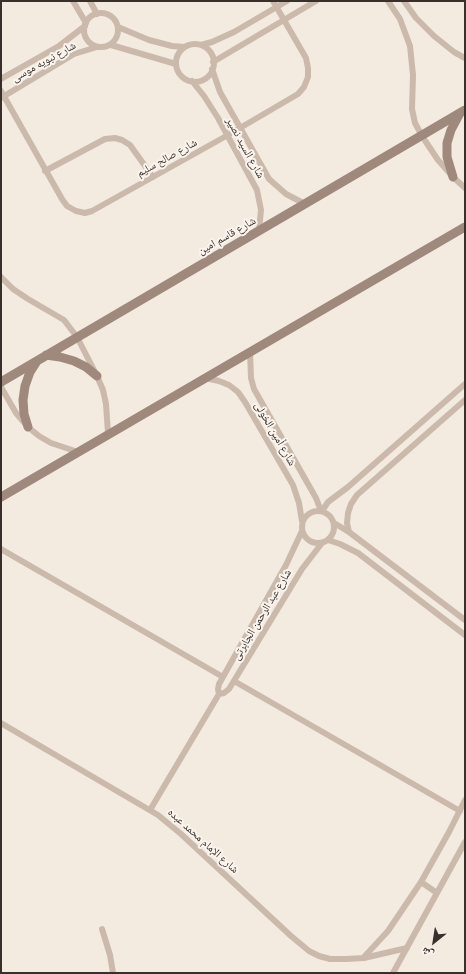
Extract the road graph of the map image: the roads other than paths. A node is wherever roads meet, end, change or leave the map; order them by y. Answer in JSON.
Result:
{"nodes":[{"id":1,"x":73,"y":1,"type":"edge"},
{"id":2,"x":90,"y":1,"type":"edge"},
{"id":3,"x":273,"y":1,"type":"edge"},
{"id":4,"x":287,"y":1,"type":"edge"},
{"id":5,"x":316,"y":1,"type":"edge"},
{"id":6,"x":388,"y":1,"type":"edge"},
{"id":7,"x":404,"y":1,"type":"edge"},
{"id":8,"x":276,"y":7,"type":"junction"},
{"id":9,"x":97,"y":14,"type":"junction"},
{"id":10,"x":284,"y":20,"type":"junction"},
{"id":11,"x":85,"y":24,"type":"junction"},
{"id":12,"x":118,"y":27,"type":"junction"},
{"id":13,"x":111,"y":45,"type":"junction"},
{"id":14,"x":201,"y":45,"type":"junction"},
{"id":15,"x":185,"y":46,"type":"junction"},
{"id":16,"x":97,"y":47,"type":"junction"},
{"id":17,"x":465,"y":58,"type":"edge"},
{"id":18,"x":213,"y":62,"type":"junction"},
{"id":19,"x":176,"y":64,"type":"junction"},
{"id":20,"x":212,"y":69,"type":"junction"},
{"id":21,"x":1,"y":79,"type":"edge"},
{"id":22,"x":192,"y":81,"type":"junction"},
{"id":23,"x":2,"y":95,"type":"edge"},
{"id":24,"x":463,"y":111,"type":"edge"},
{"id":25,"x":241,"y":127,"type":"junction"},
{"id":26,"x":228,"y":135,"type":"junction"},
{"id":27,"x":422,"y":136,"type":"junction"},
{"id":28,"x":45,"y":171,"type":"junction"},
{"id":29,"x":453,"y":176,"type":"junction"},
{"id":30,"x":153,"y":177,"type":"junction"},
{"id":31,"x":465,"y":188,"type":"edge"},
{"id":32,"x":306,"y":204,"type":"junction"},
{"id":33,"x":465,"y":227,"type":"edge"},
{"id":34,"x":258,"y":232,"type":"junction"},
{"id":35,"x":1,"y":277,"type":"edge"},
{"id":36,"x":77,"y":337,"type":"junction"},
{"id":37,"x":250,"y":352,"type":"junction"},
{"id":38,"x":46,"y":355,"type":"junction"},
{"id":39,"x":38,"y":360,"type":"junction"},
{"id":40,"x":97,"y":376,"type":"junction"},
{"id":41,"x":205,"y":378,"type":"junction"},
{"id":42,"x":1,"y":382,"type":"edge"},
{"id":43,"x":465,"y":384,"type":"edge"},
{"id":44,"x":1,"y":387,"type":"edge"},
{"id":45,"x":465,"y":400,"type":"edge"},
{"id":46,"x":28,"y":427,"type":"junction"},
{"id":47,"x":108,"y":433,"type":"junction"},
{"id":48,"x":78,"y":452,"type":"junction"},
{"id":49,"x":1,"y":497,"type":"edge"},
{"id":50,"x":322,"y":511,"type":"junction"},
{"id":51,"x":302,"y":521,"type":"junction"},
{"id":52,"x":334,"y":523,"type":"junction"},
{"id":53,"x":302,"y":531,"type":"junction"},
{"id":54,"x":349,"y":532,"type":"junction"},
{"id":55,"x":325,"y":542,"type":"junction"},
{"id":56,"x":1,"y":549,"type":"edge"},
{"id":57,"x":465,"y":620,"type":"edge"},
{"id":58,"x":465,"y":635,"type":"edge"},
{"id":59,"x":222,"y":677,"type":"junction"},
{"id":60,"x":234,"y":682,"type":"junction"},
{"id":61,"x":219,"y":694,"type":"junction"},
{"id":62,"x":1,"y":723,"type":"edge"},
{"id":63,"x":465,"y":800,"type":"edge"},
{"id":64,"x":150,"y":810,"type":"junction"},
{"id":65,"x":460,"y":811,"type":"junction"},
{"id":66,"x":465,"y":842,"type":"edge"},
{"id":67,"x":421,"y":882,"type":"junction"},
{"id":68,"x":438,"y":893,"type":"junction"},
{"id":69,"x":102,"y":929,"type":"dead end"},
{"id":70,"x":407,"y":948,"type":"junction"},
{"id":71,"x":364,"y":958,"type":"junction"},
{"id":72,"x":113,"y":973,"type":"edge"},
{"id":73,"x":393,"y":973,"type":"edge"}],
"edges":[{"from":1,"to":11,"type":"street"},
{"from":2,"to":9,"type":"street"},
{"from":3,"to":8,"type":"street","name":"شارع صالح سليم"},
{"from":4,"to":8,"type":"street"},
{"from":5,"to":10,"type":"street"},
{"from":6,"to":27,"type":"street"},
{"from":7,"to":17,"type":"street"},
{"from":8,"to":10,"type":"street","name":"شارع صالح سليم"},
{"from":8,"to":14,"type":"street"},
{"from":9,"to":11,"type":"street"},
{"from":9,"to":12,"type":"street"},
{"from":10,"to":18,"type":"street"},
{"from":10,"to":25,"type":"street","name":"شارع صالح سليم"},
{"from":11,"to":16,"type":"street"},
{"from":11,"to":21,"type":"street","name":"شارع نبويه موسى"},
{"from":12,"to":13,"type":"street"},
{"from":12,"to":15,"type":"street"},
{"from":13,"to":16,"type":"street"},
{"from":13,"to":19,"type":"street"},
{"from":14,"to":15,"type":"street"},
{"from":14,"to":18,"type":"street"},
{"from":15,"to":19,"type":"street"},
{"from":16,"to":23,"type":"street","name":"شارع نبويه موسى"},
{"from":18,"to":20,"type":"street"},
{"from":19,"to":22,"type":"street"},
{"from":20,"to":22,"type":"street"},
{"from":20,"to":25,"type":"street","name":"شارع السيد نصير"},
{"from":22,"to":26,"type":"street","name":"شارع السيد نصير"},
{"from":23,"to":28,"type":"street","name":"شارع صالح سليم"},
{"from":24,"to":27,"type":"main road","name":"شارع قاسم امين"},
{"from":24,"to":29,"type":"main road"},
{"from":25,"to":26,"type":"street","name":"شارع صالح سليم"},
{"from":25,"to":32,"type":"street","name":"شارع السيد نصير"},
{"from":26,"to":30,"type":"street","name":"شارع صالح سليم"},
{"from":26,"to":34,"type":"street","name":"شارع السيد نصير"},
{"from":27,"to":29,"type":"street"},
{"from":27,"to":32,"type":"main road","name":"شارع قاسم امين"},
{"from":28,"to":30,"type":"street"},
{"from":28,"to":30,"type":"street","name":"شارع صالح سليم"},
{"from":29,"to":31,"type":"street"},
{"from":32,"to":34,"type":"main road","name":"شارع قاسم امين"},
{"from":33,"to":37,"type":"main road"},
{"from":34,"to":36,"type":"main road","name":"شارع قاسم امين"},
{"from":35,"to":36,"type":"street"},
{"from":36,"to":38,"type":"main road","name":"شارع قاسم امين"},
{"from":36,"to":40,"type":"street"},
{"from":37,"to":41,"type":"main road"},
{"from":37,"to":50,"type":"street","name":"شارع أمين الخولى"},
{"from":38,"to":39,"type":"main road","name":"شارع قاسم امين"},
{"from":38,"to":40,"type":"main road"},
{"from":39,"to":42,"type":"main road","name":"شارع قاسم امين"},
{"from":39,"to":46,"type":"main road"},
{"from":40,"to":47,"type":"street"},
{"from":41,"to":47,"type":"main road"},
{"from":41,"to":51,"type":"street","name":"شارع أمين الخولى"},
{"from":43,"to":50,"type":"street"},
{"from":44,"to":46,"type":"street"},
{"from":45,"to":54,"type":"street"},
{"from":46,"to":48,"type":"street"},
{"from":47,"to":48,"type":"main road"},
{"from":48,"to":49,"type":"main road"},
{"from":50,"to":51,"type":"street"},
{"from":50,"to":52,"type":"street"},
{"from":51,"to":53,"type":"street"},
{"from":52,"to":54,"type":"street"},
{"from":52,"to":55,"type":"street"},
{"from":53,"to":55,"type":"street"},
{"from":53,"to":59,"type":"street","name":"شارع عبد الرحمن الجابرتى"},
{"from":54,"to":57,"type":"street"},
{"from":55,"to":58,"type":"street"},
{"from":55,"to":60,"type":"street","name":"شارع عبد الرحمن الجابرتى"},
{"from":56,"to":59,"type":"street"},
{"from":59,"to":61,"type":"street","name":"شارع عبد الرحمن الجابرتى"},
{"from":60,"to":61,"type":"street","name":"شارع عبد الرحمن الجابرتى"},
{"from":60,"to":65,"type":"street"},
{"from":61,"to":64,"type":"street","name":"شارع عبد الرحمن الجابرتى"},
{"from":62,"to":64,"type":"street","name":"شارع الإمام محمد عبده"},
{"from":63,"to":65,"type":"street"},
{"from":64,"to":71,"type":"street","name":"شارع الإمام محمد عبده"},
{"from":65,"to":67,"type":"street"},
{"from":66,"to":68,"type":"street"},
{"from":67,"to":68,"type":"street"},
{"from":67,"to":71,"type":"street"},
{"from":68,"to":70,"type":"street"},
{"from":69,"to":72,"type":"street"},
{"from":70,"to":71,"type":"street","name":"شارع الإمام محمد عبده"},
{"from":70,"to":73,"type":"street"}]}
